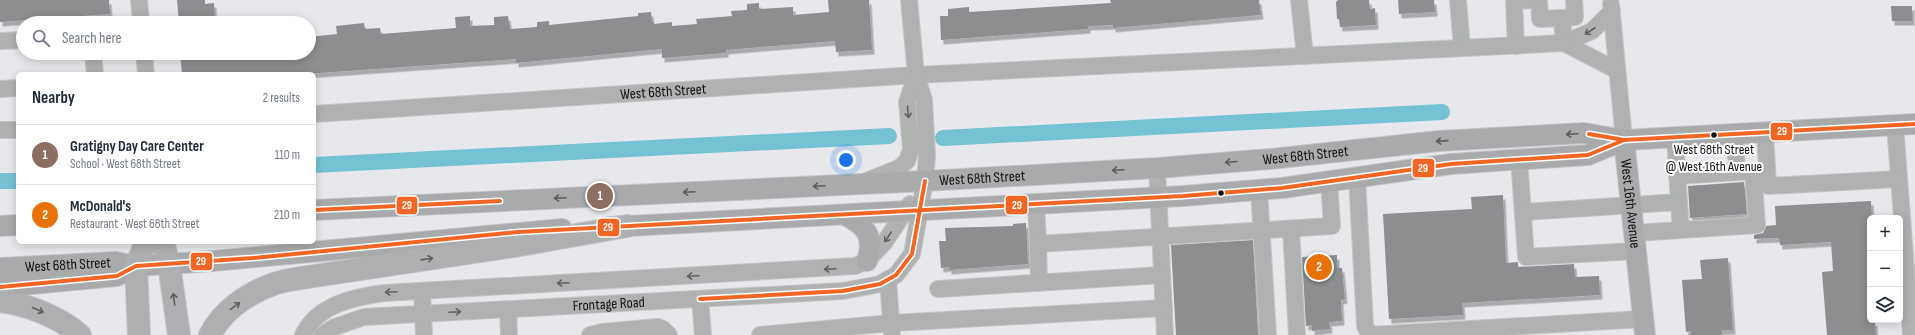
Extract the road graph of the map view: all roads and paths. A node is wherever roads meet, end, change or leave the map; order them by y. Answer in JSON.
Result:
{"nodes":[{"id":1,"x":139,"y":0,"type":"edge"},
{"id":2,"x":909,"y":0,"type":"edge"},
{"id":3,"x":1299,"y":0,"type":"edge"},
{"id":4,"x":1458,"y":0,"type":"edge"},
{"id":5,"x":1532,"y":0,"type":"edge"},
{"id":6,"x":1538,"y":0,"type":"edge"},
{"id":7,"x":1574,"y":0,"type":"edge"},
{"id":8,"x":1611,"y":5,"type":"edge"},
{"id":9,"x":140,"y":16,"type":"edge"},
{"id":10,"x":1562,"y":18,"type":"junction"},
{"id":11,"x":16,"y":41,"type":"edge"},
{"id":12,"x":0,"y":42,"type":"edge"},
{"id":13,"x":1564,"y":44,"type":"junction"},
{"id":14,"x":1516,"y":46,"type":"junction"},
{"id":15,"x":1462,"y":48,"type":"junction"},
{"id":16,"x":1305,"y":56,"type":"junction"},
{"id":17,"x":94,"y":60,"type":"edge"},
{"id":18,"x":145,"y":60,"type":"edge"},
{"id":19,"x":1616,"y":70,"type":"junction"},
{"id":20,"x":95,"y":72,"type":"edge"},
{"id":21,"x":146,"y":72,"type":"edge"},
{"id":22,"x":916,"y":75,"type":"junction"},
{"id":23,"x":16,"y":88,"type":"edge"},
{"id":24,"x":0,"y":89,"type":"edge"},
{"id":25,"x":316,"y":114,"type":"edge"},
{"id":26,"x":1915,"y":124,"type":"edge"},
{"id":27,"x":1895,"y":125,"type":"junction"},
{"id":28,"x":0,"y":130,"type":"edge"},
{"id":29,"x":16,"y":130,"type":"edge"},
{"id":30,"x":1765,"y":132,"type":"junction"},
{"id":31,"x":1735,"y":134,"type":"junction"},
{"id":32,"x":1674,"y":137,"type":"junction"},
{"id":33,"x":1624,"y":140,"type":"junction"},
{"id":34,"x":1519,"y":159,"type":"junction"},
{"id":35,"x":1157,"y":168,"type":"junction"},
{"id":36,"x":1737,"y":172,"type":"junction"},
{"id":37,"x":1677,"y":176,"type":"junction"},
{"id":38,"x":1357,"y":177,"type":"junction"},
{"id":39,"x":1899,"y":179,"type":"junction"},
{"id":40,"x":925,"y":181,"type":"junction"},
{"id":41,"x":1329,"y":181,"type":"junction"},
{"id":42,"x":858,"y":184,"type":"junction"},
{"id":43,"x":1259,"y":190,"type":"junction"},
{"id":44,"x":1158,"y":197,"type":"junction"},
{"id":45,"x":1679,"y":202,"type":"junction"},
{"id":46,"x":1036,"y":204,"type":"junction"},
{"id":47,"x":1631,"y":205,"type":"junction"},
{"id":48,"x":316,"y":210,"type":"edge"},
{"id":49,"x":913,"y":211,"type":"junction"},
{"id":50,"x":1523,"y":212,"type":"junction"},
{"id":51,"x":845,"y":214,"type":"junction"},
{"id":52,"x":16,"y":225,"type":"edge"},
{"id":53,"x":0,"y":226,"type":"edge"},
{"id":54,"x":627,"y":226,"type":"junction"},
{"id":55,"x":1291,"y":229,"type":"junction"},
{"id":56,"x":1262,"y":230,"type":"junction"},
{"id":57,"x":1681,"y":230,"type":"junction"},
{"id":58,"x":1160,"y":237,"type":"junction"},
{"id":59,"x":1635,"y":242,"type":"junction"},
{"id":60,"x":145,"y":244,"type":"edge"},
{"id":61,"x":164,"y":244,"type":"edge"},
{"id":62,"x":1038,"y":244,"type":"junction"},
{"id":63,"x":868,"y":261,"type":"junction"},
{"id":64,"x":169,"y":264,"type":"junction"},
{"id":65,"x":136,"y":266,"type":"junction"},
{"id":66,"x":0,"y":268,"type":"edge"},
{"id":67,"x":732,"y":274,"type":"junction"},
{"id":68,"x":1162,"y":275,"type":"junction"},
{"id":69,"x":892,"y":277,"type":"junction"},
{"id":70,"x":1039,"y":283,"type":"junction"},
{"id":71,"x":0,"y":287,"type":"edge"},
{"id":72,"x":938,"y":289,"type":"dead end"},
{"id":73,"x":422,"y":291,"type":"junction"},
{"id":74,"x":700,"y":299,"type":"junction"},
{"id":75,"x":0,"y":301,"type":"edge"},
{"id":76,"x":1164,"y":308,"type":"junction"},
{"id":77,"x":508,"y":310,"type":"junction"},
{"id":78,"x":423,"y":314,"type":"junction"},
{"id":79,"x":1644,"y":327,"type":"edge"},
{"id":80,"x":892,"y":329,"type":"edge"},
{"id":81,"x":1592,"y":329,"type":"edge"},
{"id":82,"x":617,"y":333,"type":"edge"},
{"id":83,"x":80,"y":335,"type":"edge"},
{"id":84,"x":139,"y":335,"type":"edge"},
{"id":85,"x":179,"y":335,"type":"edge"},
{"id":86,"x":210,"y":335,"type":"edge"},
{"id":87,"x":303,"y":335,"type":"edge"},
{"id":88,"x":322,"y":335,"type":"edge"},
{"id":89,"x":424,"y":335,"type":"edge"},
{"id":90,"x":509,"y":335,"type":"edge"},
{"id":91,"x":590,"y":335,"type":"edge"},
{"id":92,"x":669,"y":335,"type":"edge"},
{"id":93,"x":703,"y":335,"type":"edge"},
{"id":94,"x":760,"y":335,"type":"edge"},
{"id":95,"x":1165,"y":335,"type":"edge"},
{"id":96,"x":1268,"y":335,"type":"edge"},
{"id":97,"x":1298,"y":335,"type":"edge"},
{"id":98,"x":1370,"y":335,"type":"edge"},
{"id":99,"x":1911,"y":335,"type":"edge"}],
"edges":[{"from":1,"to":9,"type":"street"},
{"from":2,"to":22,"type":"street"},
{"from":3,"to":16,"type":"street"},
{"from":4,"to":15,"type":"street"},
{"from":5,"to":14,"type":"street"},
{"from":6,"to":10,"type":"street"},
{"from":7,"to":10,"type":"street"},
{"from":8,"to":13,"type":"street","name":"West 68th Street","one_way":true},
{"from":8,"to":19,"type":"street","name":"West 16th Avenue"},
{"from":10,"to":13,"type":"street"},
{"from":11,"to":12,"type":"street"},
{"from":13,"to":14,"type":"street","name":"West 68th Street"},
{"from":13,"to":19,"type":"street","name":"West 68th Street"},
{"from":14,"to":15,"type":"street","name":"West 68th Street"},
{"from":15,"to":16,"type":"street","name":"West 68th Street"},
{"from":16,"to":22,"type":"street","name":"West 68th Street"},
{"from":17,"to":20,"type":"street"},
{"from":18,"to":21,"type":"street"},
{"from":19,"to":33,"type":"street","name":"West 16th Avenue"},
{"from":22,"to":25,"type":"street","name":"West 68th Street"},
{"from":22,"to":40,"type":"street"},
{"from":22,"to":42,"type":"street","one_way":true},
{"from":23,"to":24,"type":"street"},
{"from":26,"to":27,"type":"main road","name":"West 68th Street"},
{"from":27,"to":30,"type":"main road","name":"West 68th Street"},
{"from":27,"to":39,"type":"street"},
{"from":28,"to":29,"type":"street"},
{"from":30,"to":31,"type":"main road","name":"West 68th Street"},
{"from":30,"to":39,"type":"street"},
{"from":31,"to":32,"type":"main road","name":"West 68th Street"},
{"from":31,"to":36,"type":"street"},
{"from":32,"to":33,"type":"main road","name":"West 68th Street"},
{"from":32,"to":37,"type":"street"},
{"from":33,"to":34,"type":"main road","name":"West 68th Street"},
{"from":33,"to":35,"type":"main road","name":"West 68th Street","one_way":true},
{"from":33,"to":47,"type":"main road","name":"West 16th Avenue"},
{"from":34,"to":38,"type":"main road","name":"West 68th Street"},
{"from":34,"to":50,"type":"street"},
{"from":35,"to":40,"type":"main road","name":"West 68th Street","one_way":true},
{"from":35,"to":44,"type":"street"},
{"from":36,"to":37,"type":"street"},
{"from":36,"to":57,"type":"street"},
{"from":37,"to":45,"type":"street"},
{"from":38,"to":41,"type":"main road","name":"West 68th Street"},
{"from":38,"to":98,"type":"street"},
{"from":39,"to":99,"type":"street"},
{"from":40,"to":42,"type":"main road","name":"West 68th Street"},
{"from":40,"to":49,"type":"street"},
{"from":41,"to":43,"type":"main road","name":"West 68th Street"},
{"from":41,"to":55,"type":"street"},
{"from":42,"to":48,"type":"main road","name":"West 68th Street","one_way":true},
{"from":43,"to":44,"type":"main road","name":"West 68th Street"},
{"from":43,"to":56,"type":"street"},
{"from":44,"to":46,"type":"main road","name":"West 68th Street"},
{"from":44,"to":58,"type":"street"},
{"from":45,"to":47,"type":"street"},
{"from":45,"to":57,"type":"street"},
{"from":46,"to":49,"type":"main road","name":"West 68th Street"},
{"from":46,"to":62,"type":"street"},
{"from":47,"to":50,"type":"street"},
{"from":47,"to":59,"type":"main road","name":"West 16th Avenue"},
{"from":49,"to":51,"type":"main road","name":"West 68th Street"},
{"from":49,"to":63,"type":"street","one_way":true},
{"from":49,"to":69,"type":"street"},
{"from":50,"to":59,"type":"street"},
{"from":51,"to":54,"type":"main road","name":"West 68th Street"},
{"from":51,"to":63,"type":"main road"},
{"from":52,"to":53,"type":"main road"},
{"from":54,"to":64,"type":"main road","name":"West 68th Street"},
{"from":86,"to":54,"type":"highway","one_way":true},
{"from":55,"to":56,"type":"street"},
{"from":55,"to":97,"type":"street"},
{"from":56,"to":58,"type":"street"},
{"from":56,"to":96,"type":"street"},
{"from":57,"to":59,"type":"street"},
{"from":58,"to":62,"type":"street"},
{"from":58,"to":68,"type":"street"},
{"from":59,"to":79,"type":"main road","name":"West 16th Avenue"},
{"from":60,"to":65,"type":"highway"},
{"from":61,"to":64,"type":"highway"},
{"from":62,"to":70,"type":"street"},
{"from":63,"to":67,"type":"street","name":"Frontage Road","one_way":true},
{"from":64,"to":65,"type":"main road","name":"West 68th Street"},
{"from":85,"to":64,"type":"highway","one_way":true},
{"from":65,"to":66,"type":"main road","name":"West 68th Street"},
{"from":65,"to":71,"type":"main road","name":"West 68th Street"},
{"from":65,"to":84,"type":"highway"},
{"from":67,"to":73,"type":"street","name":"Frontage Road","one_way":true},
{"from":67,"to":74,"type":"street"},
{"from":68,"to":70,"type":"street"},
{"from":68,"to":76,"type":"street"},
{"from":69,"to":74,"type":"street","name":"Frontage Road"},
{"from":69,"to":80,"type":"street"},
{"from":70,"to":72,"type":"street"},
{"from":73,"to":78,"type":"street"},
{"from":73,"to":87,"type":"street","name":"Frontage Road","one_way":true},
{"from":74,"to":77,"type":"street","name":"Frontage Road"},
{"from":74,"to":93,"type":"street"},
{"from":75,"to":83,"type":"highway","one_way":true},
{"from":76,"to":80,"type":"street"},
{"from":76,"to":95,"type":"street"},
{"from":78,"to":77,"type":"street","name":"Frontage Road","one_way":true},
{"from":77,"to":90,"type":"street"},
{"from":78,"to":88,"type":"street","name":"Frontage Road"},
{"from":78,"to":89,"type":"street"},
{"from":79,"to":81,"type":"street"},
{"from":80,"to":94,"type":"street"},
{"from":81,"to":98,"type":"street"},
{"from":82,"to":91,"type":"street"},
{"from":82,"to":92,"type":"street"}]}
